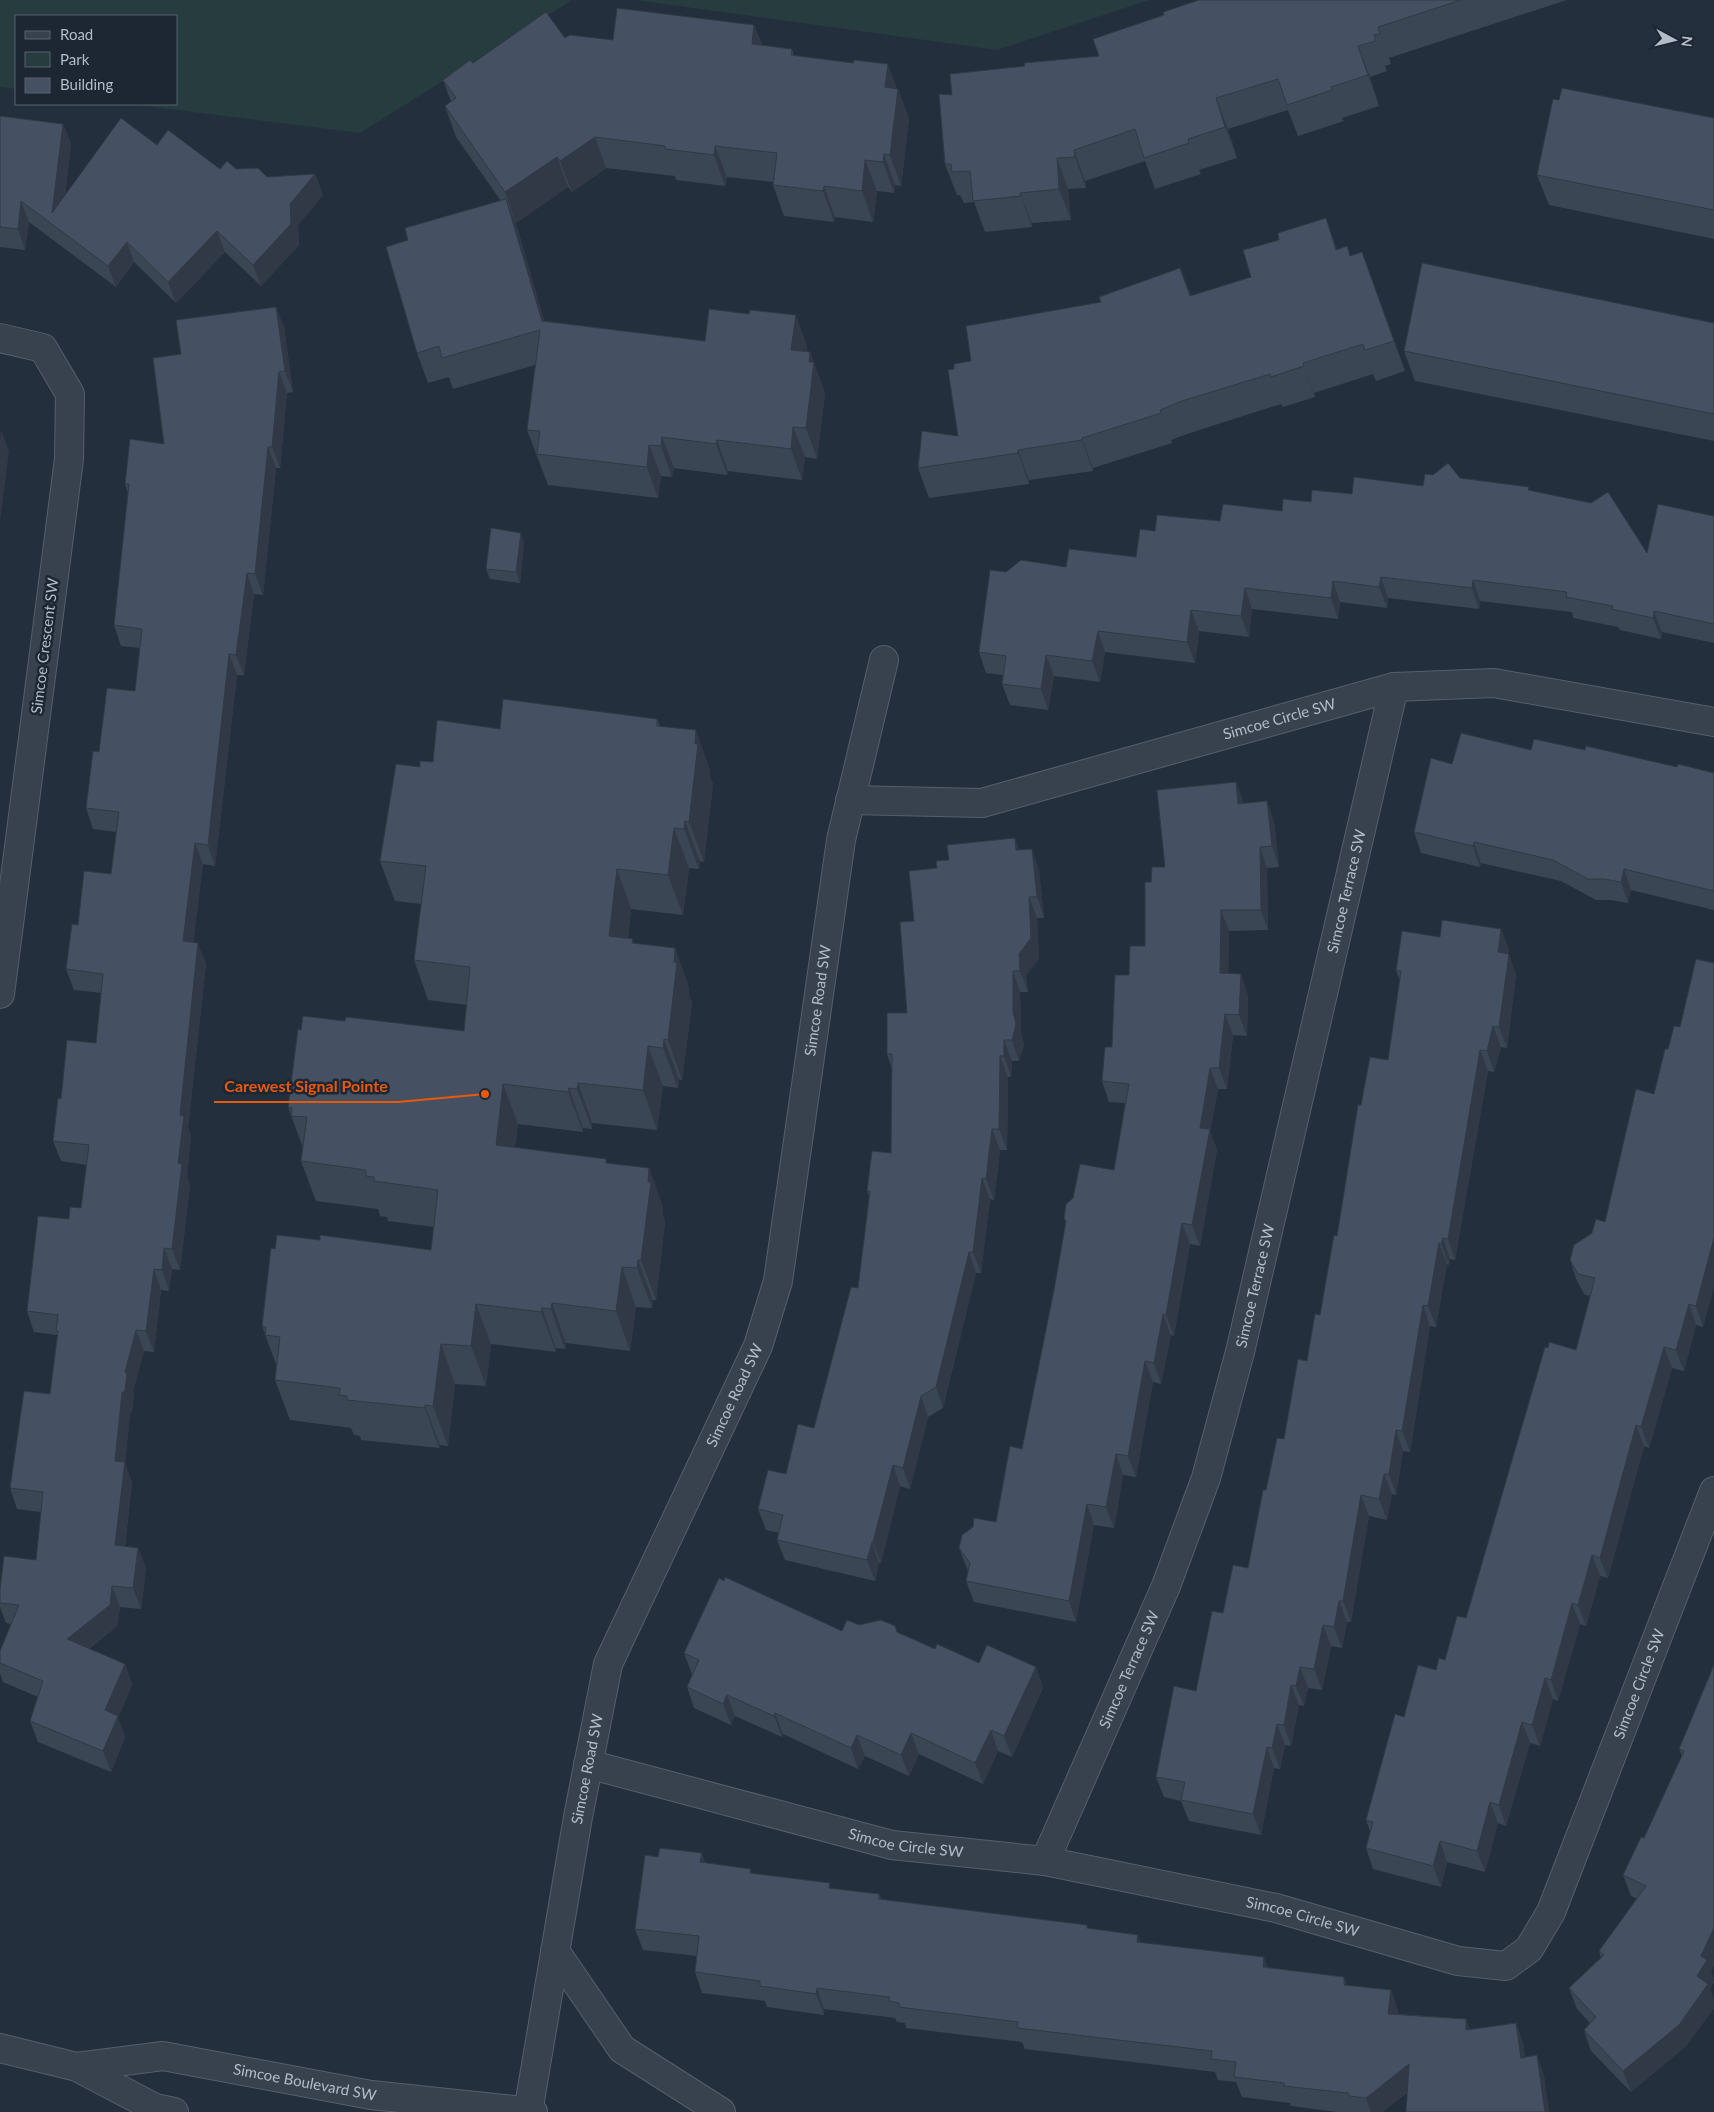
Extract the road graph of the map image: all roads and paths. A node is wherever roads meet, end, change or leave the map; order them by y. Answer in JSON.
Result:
{"nodes":[{"id":1,"x":0,"y":338,"type":"edge"},
{"id":2,"x":884,"y":660,"type":"dead end"},
{"id":3,"x":1394,"y":687,"type":"junction"},
{"id":4,"x":1714,"y":722,"type":"edge"},
{"id":5,"x":850,"y":800,"type":"junction"},
{"id":6,"x":11,"y":833,"type":"edge"},
{"id":7,"x":0,"y":994,"type":"edge"},
{"id":8,"x":1714,"y":1491,"type":"edge"},
{"id":9,"x":588,"y":1764,"type":"junction"},
{"id":10,"x":1046,"y":1861,"type":"junction"},
{"id":11,"x":555,"y":1951,"type":"junction"},
{"id":12,"x":0,"y":2048,"type":"edge"},
{"id":13,"x":77,"y":2067,"type":"junction"},
{"id":14,"x":174,"y":2112,"type":"edge"},
{"id":15,"x":528,"y":2112,"type":"edge"},
{"id":16,"x":533,"y":2112,"type":"edge"},
{"id":17,"x":720,"y":2112,"type":"edge"}],
"edges":[{"from":1,"to":6,"type":"street","name":"Simcoe Crescent SW"},
{"from":2,"to":5,"type":"street","name":"Simcoe Road SW"},
{"from":3,"to":4,"type":"street","name":"Simcoe Circle SW"},
{"from":3,"to":5,"type":"street","name":"Simcoe Circle SW"},
{"from":3,"to":10,"type":"street","name":"Simcoe Terrace SW"},
{"from":5,"to":9,"type":"street","name":"Simcoe Road SW"},
{"from":6,"to":7,"type":"street","name":"Simcoe Crescent SW"},
{"from":8,"to":10,"type":"street","name":"Simcoe Circle SW"},
{"from":9,"to":10,"type":"street","name":"Simcoe Circle SW"},
{"from":9,"to":11,"type":"street","name":"Simcoe Road SW"},
{"from":11,"to":15,"type":"street","name":"Simcoe Road SW"},
{"from":11,"to":17,"type":"street"},
{"from":12,"to":13,"type":"street","name":"Simcoe Boulevard SW"},
{"from":13,"to":14,"type":"street","name":"Simcoe Boulevard SW"},
{"from":13,"to":15,"type":"street","name":"Simcoe Boulevard SW"},
{"from":15,"to":16,"type":"street","name":"Simcoe Boulevard SW"}]}
